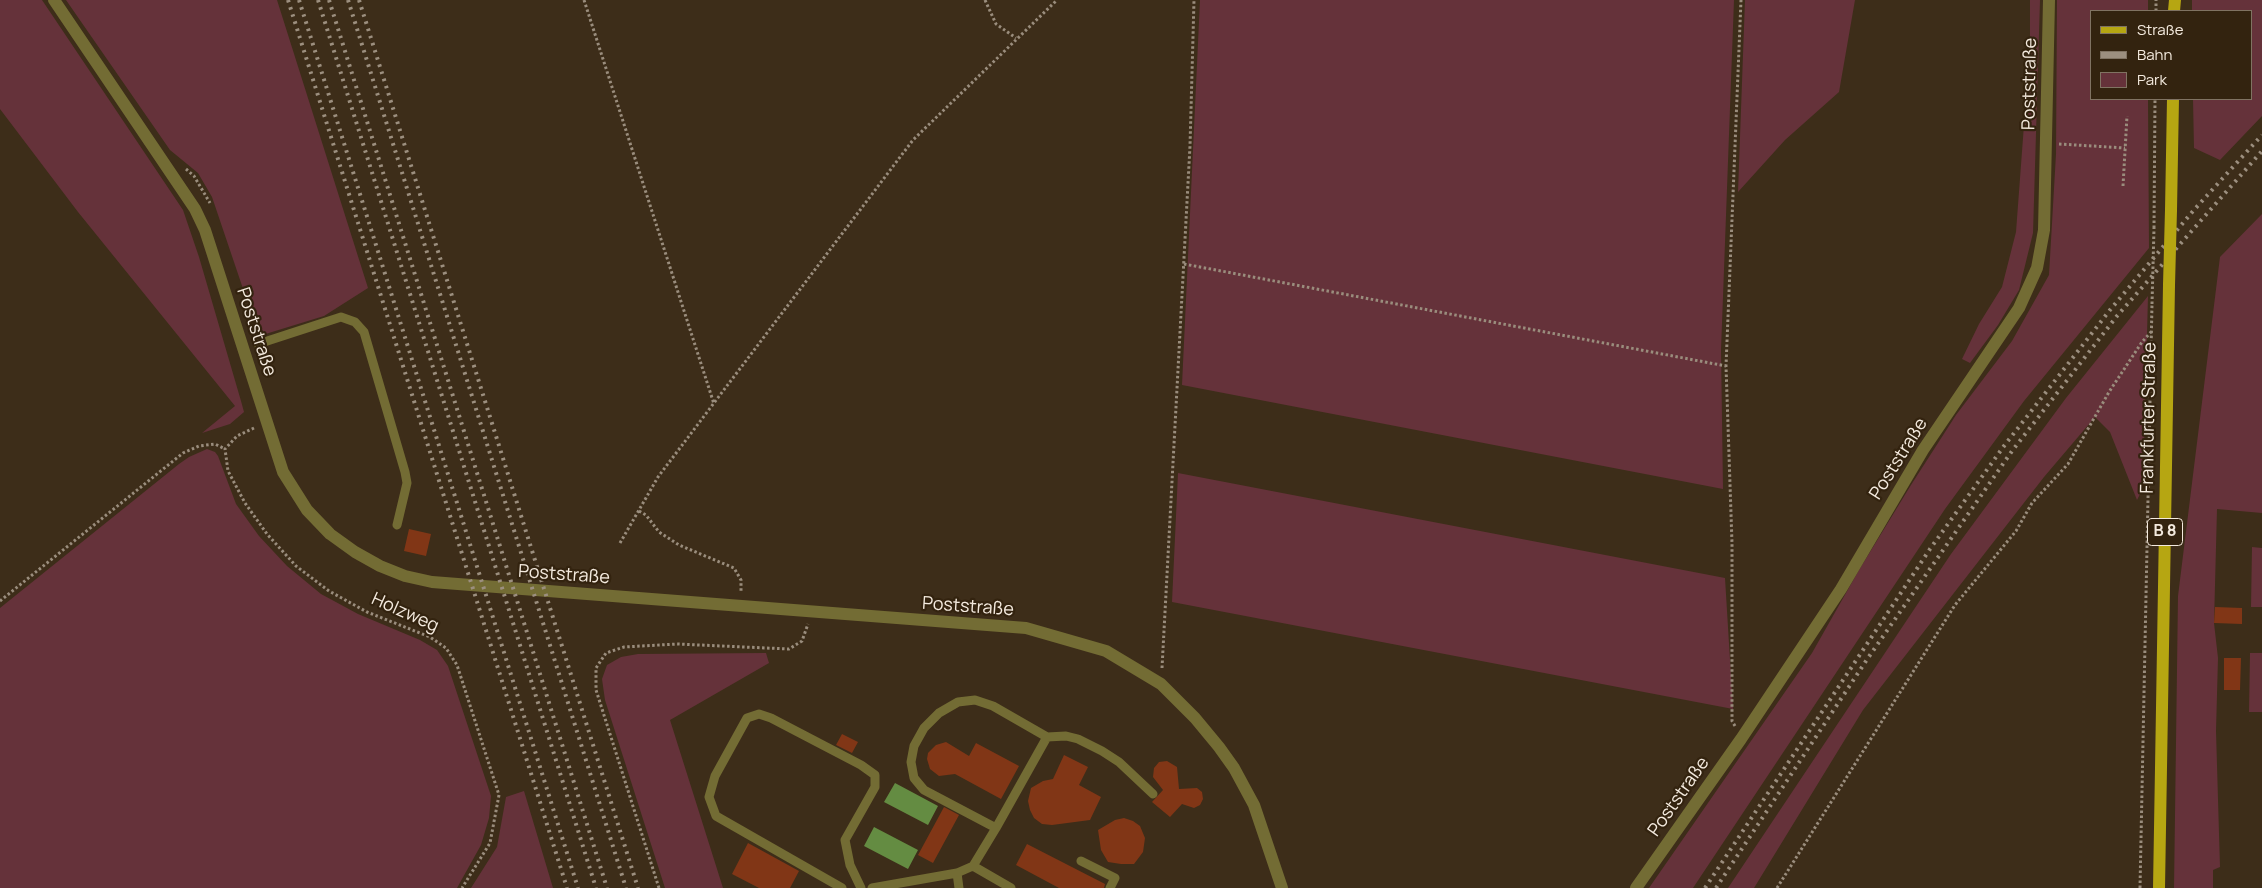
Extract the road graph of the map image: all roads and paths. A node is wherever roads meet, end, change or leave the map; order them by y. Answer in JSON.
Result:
{"nodes":[{"id":1,"x":54,"y":0,"type":"edge"},
{"id":2,"x":584,"y":0,"type":"edge"},
{"id":3,"x":985,"y":0,"type":"edge"},
{"id":4,"x":1057,"y":0,"type":"edge"},
{"id":5,"x":1194,"y":0,"type":"edge"},
{"id":6,"x":1741,"y":0,"type":"edge"},
{"id":7,"x":2049,"y":0,"type":"edge"},
{"id":8,"x":1016,"y":38,"type":"junction"},
{"id":9,"x":2155,"y":100,"type":"edge"},
{"id":10,"x":2173,"y":100,"type":"edge"},
{"id":11,"x":2127,"y":116,"type":"dead end"},
{"id":12,"x":2047,"y":144,"type":"junction"},
{"id":13,"x":2125,"y":148,"type":"junction"},
{"id":14,"x":182,"y":166,"type":"dead end"},
{"id":15,"x":2124,"y":186,"type":"dead end"},
{"id":16,"x":211,"y":206,"type":"dead end"},
{"id":17,"x":1184,"y":264,"type":"junction"},
{"id":18,"x":2152,"y":332,"type":"junction"},
{"id":19,"x":258,"y":344,"type":"dead end"},
{"id":20,"x":1726,"y":366,"type":"junction"},
{"id":21,"x":714,"y":404,"type":"junction"},
{"id":22,"x":266,"y":423,"type":"junction"},
{"id":23,"x":225,"y":449,"type":"junction"},
{"id":24,"x":639,"y":511,"type":"junction"},
{"id":25,"x":397,"y":525,"type":"dead end"},
{"id":26,"x":620,"y":543,"type":"dead end"},
{"id":27,"x":741,"y":592,"type":"dead end"},
{"id":28,"x":0,"y":601,"type":"edge"},
{"id":29,"x":813,"y":612,"type":"junction"},
{"id":30,"x":1161,"y":684,"type":"junction"},
{"id":31,"x":1047,"y":737,"type":"junction"},
{"id":32,"x":1741,"y":739,"type":"junction"},
{"id":33,"x":1153,"y":794,"type":"dead end"},
{"id":34,"x":996,"y":828,"type":"junction"},
{"id":35,"x":1081,"y":861,"type":"dead end"},
{"id":36,"x":973,"y":866,"type":"junction"},
{"id":37,"x":957,"y":873,"type":"junction"},
{"id":38,"x":462,"y":888,"type":"edge"},
{"id":39,"x":659,"y":888,"type":"edge"},
{"id":40,"x":842,"y":888,"type":"edge"},
{"id":41,"x":861,"y":888,"type":"edge"},
{"id":42,"x":872,"y":888,"type":"edge"},
{"id":43,"x":960,"y":888,"type":"edge"},
{"id":44,"x":1011,"y":888,"type":"edge"},
{"id":45,"x":1110,"y":888,"type":"edge"},
{"id":46,"x":1282,"y":888,"type":"edge"},
{"id":47,"x":1636,"y":888,"type":"edge"},
{"id":48,"x":1777,"y":888,"type":"edge"},
{"id":49,"x":2140,"y":888,"type":"edge"},
{"id":50,"x":2159,"y":888,"type":"edge"}],
"edges":[{"from":1,"to":22,"type":"street","name":"Poststraße"},
{"from":2,"to":21,"type":"path"},
{"from":3,"to":8,"type":"path"},
{"from":4,"to":8,"type":"path"},
{"from":5,"to":17,"type":"path"},
{"from":6,"to":20,"type":"path"},
{"from":7,"to":12,"type":"street","name":"Poststraße"},
{"from":8,"to":21,"type":"path"},
{"from":9,"to":18,"type":"path","bridge":true},
{"from":10,"to":50,"type":"main road","name":"Frankfurter Straße","number":"B 8","bridge":true},
{"from":11,"to":13,"type":"path"},
{"from":12,"to":13,"type":"path"},
{"from":12,"to":32,"type":"street","name":"Poststraße"},
{"from":13,"to":15,"type":"path"},
{"from":14,"to":16,"type":"path"},
{"from":17,"to":20,"type":"path"},
{"from":17,"to":30,"type":"path"},
{"from":18,"to":48,"type":"path"},
{"from":18,"to":49,"type":"path"},
{"from":19,"to":25,"type":"lane"},
{"from":20,"to":32,"type":"path"},
{"from":21,"to":24,"type":"path"},
{"from":22,"to":23,"type":"path"},
{"from":22,"to":29,"type":"street","name":"Poststraße"},
{"from":23,"to":28,"type":"path"},
{"from":23,"to":38,"type":"path","name":"Holzweg"},
{"from":24,"to":26,"type":"path"},
{"from":24,"to":27,"type":"path"},
{"from":29,"to":30,"type":"street","name":"Poststraße"},
{"from":29,"to":39,"type":"path"},
{"from":30,"to":46,"type":"street","name":"Poststraße"},
{"from":31,"to":33,"type":"lane"},
{"from":31,"to":34,"type":"lane"},
{"from":31,"to":34,"type":"lane"},
{"from":32,"to":47,"type":"street","name":"Poststraße"},
{"from":34,"to":36,"type":"lane"},
{"from":35,"to":45,"type":"lane"},
{"from":36,"to":37,"type":"lane"},
{"from":36,"to":44,"type":"lane"},
{"from":37,"to":42,"type":"lane"},
{"from":37,"to":43,"type":"lane"},
{"from":40,"to":41,"type":"lane"}]}
